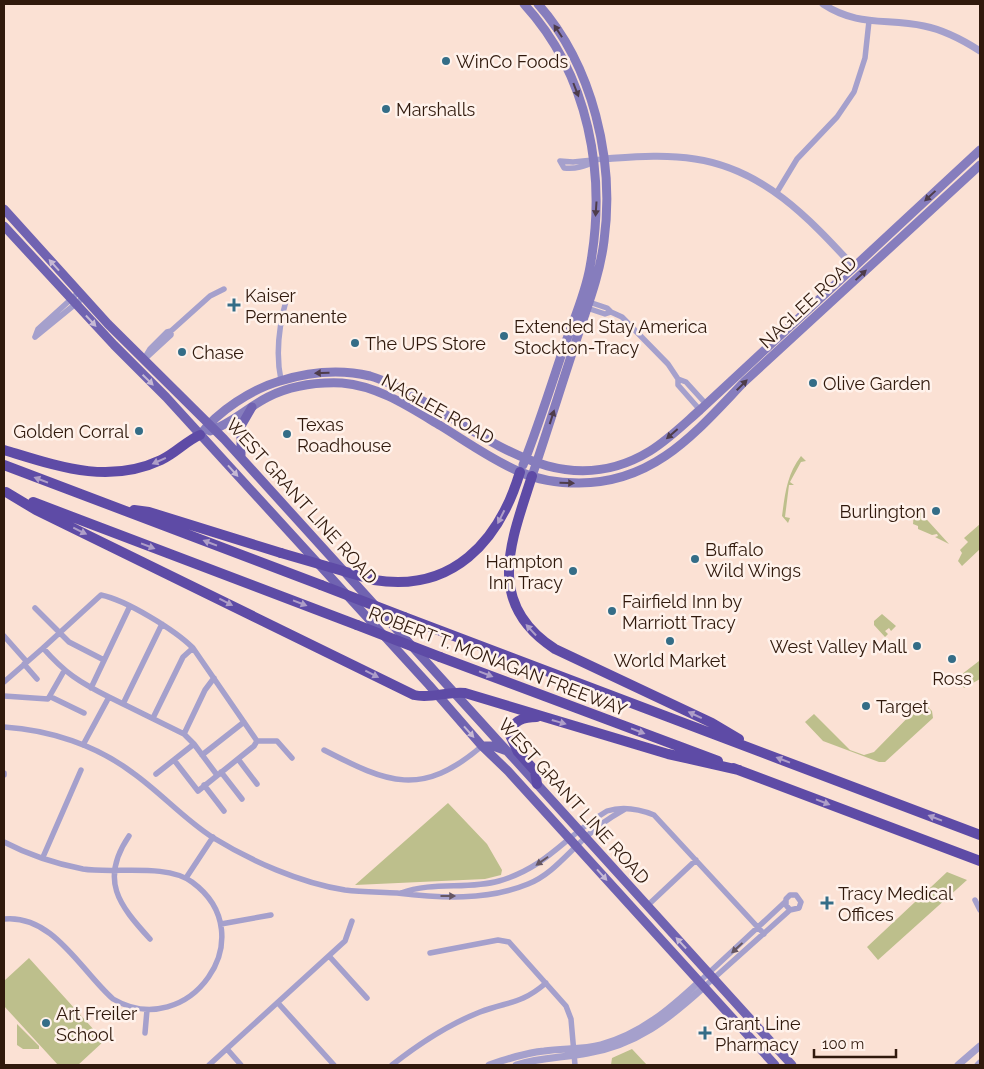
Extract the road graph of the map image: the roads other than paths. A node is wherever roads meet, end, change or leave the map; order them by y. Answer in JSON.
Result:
{"nodes":[{"id":1,"x":524,"y":4,"type":"edge"},
{"id":2,"x":538,"y":4,"type":"edge"},
{"id":3,"x":823,"y":4,"type":"edge"},
{"id":4,"x":869,"y":22,"type":"junction"},
{"id":5,"x":980,"y":52,"type":"edge"},
{"id":6,"x":980,"y":150,"type":"edge"},
{"id":7,"x":599,"y":160,"type":"junction"},
{"id":8,"x":980,"y":165,"type":"edge"},
{"id":9,"x":778,"y":192,"type":"junction"},
{"id":10,"x":4,"y":209,"type":"edge"},
{"id":11,"x":4,"y":226,"type":"edge"},
{"id":12,"x":853,"y":266,"type":"junction"},
{"id":13,"x":224,"y":289,"type":"dead end"},
{"id":14,"x":81,"y":295,"type":"junction"},
{"id":15,"x":287,"y":297,"type":"dead end"},
{"id":16,"x":73,"y":302,"type":"junction"},
{"id":17,"x":588,"y":305,"type":"junction"},
{"id":18,"x":144,"y":359,"type":"junction"},
{"id":19,"x":281,"y":380,"type":"junction"},
{"id":20,"x":252,"y":407,"type":"junction"},
{"id":21,"x":703,"y":407,"type":"junction"},
{"id":22,"x":212,"y":426,"type":"junction"},
{"id":23,"x":200,"y":435,"type":"junction"},
{"id":24,"x":4,"y":450,"type":"edge"},
{"id":25,"x":241,"y":457,"type":"junction"},
{"id":26,"x":525,"y":460,"type":"junction"},
{"id":27,"x":537,"y":463,"type":"junction"},
{"id":28,"x":4,"y":465,"type":"edge"},
{"id":29,"x":520,"y":472,"type":"junction"},
{"id":30,"x":532,"y":476,"type":"junction"},
{"id":31,"x":5,"y":492,"type":"edge"},
{"id":32,"x":114,"y":507,"type":"junction"},
{"id":33,"x":35,"y":608,"type":"dead end"},
{"id":34,"x":129,"y":608,"type":"junction"},
{"id":35,"x":162,"y":624,"type":"junction"},
{"id":36,"x":58,"y":633,"type":"junction"},
{"id":37,"x":4,"y":636,"type":"edge"},
{"id":38,"x":43,"y":648,"type":"junction"},
{"id":39,"x":193,"y":648,"type":"junction"},
{"id":40,"x":104,"y":660,"type":"junction"},
{"id":41,"x":25,"y":663,"type":"junction"},
{"id":42,"x":64,"y":671,"type":"junction"},
{"id":43,"x":214,"y":678,"type":"junction"},
{"id":44,"x":38,"y":679,"type":"dead end"},
{"id":45,"x":4,"y":682,"type":"edge"},
{"id":46,"x":91,"y":688,"type":"junction"},
{"id":47,"x":454,"y":692,"type":"junction"},
{"id":48,"x":437,"y":695,"type":"junction"},
{"id":49,"x":4,"y":696,"type":"edge"},
{"id":50,"x":51,"y":697,"type":"junction"},
{"id":51,"x":109,"y":697,"type":"junction"},
{"id":52,"x":123,"y":704,"type":"junction"},
{"id":53,"x":84,"y":713,"type":"dead end"},
{"id":54,"x":542,"y":717,"type":"junction"},
{"id":55,"x":153,"y":718,"type":"junction"},
{"id":56,"x":244,"y":722,"type":"junction"},
{"id":57,"x":4,"y":727,"type":"edge"},
{"id":58,"x":184,"y":734,"type":"junction"},
{"id":59,"x":257,"y":741,"type":"junction"},
{"id":60,"x":194,"y":744,"type":"junction"},
{"id":61,"x":83,"y":745,"type":"junction"},
{"id":62,"x":482,"y":746,"type":"junction"},
{"id":63,"x":752,"y":748,"type":"junction"},
{"id":64,"x":324,"y":750,"type":"dead end"},
{"id":65,"x":508,"y":751,"type":"junction"},
{"id":66,"x":202,"y":755,"type":"junction"},
{"id":67,"x":292,"y":758,"type":"dead end"},
{"id":68,"x":238,"y":759,"type":"junction"},
{"id":69,"x":174,"y":760,"type":"junction"},
{"id":70,"x":81,"y":770,"type":"dead end"},
{"id":71,"x":739,"y":770,"type":"junction"},
{"id":72,"x":156,"y":774,"type":"dead end"},
{"id":73,"x":219,"y":774,"type":"junction"},
{"id":74,"x":258,"y":784,"type":"dead end"},
{"id":75,"x":537,"y":784,"type":"junction"},
{"id":76,"x":204,"y":786,"type":"junction"},
{"id":77,"x":242,"y":799,"type":"dead end"},
{"id":78,"x":224,"y":810,"type":"dead end"},
{"id":79,"x":583,"y":834,"type":"junction"},
{"id":80,"x":980,"y":835,"type":"edge"},
{"id":81,"x":130,"y":836,"type":"dead end"},
{"id":82,"x":213,"y":837,"type":"junction"},
{"id":83,"x":570,"y":839,"type":"junction"},
{"id":84,"x":4,"y":842,"type":"edge"},
{"id":85,"x":576,"y":846,"type":"junction"},
{"id":86,"x":43,"y":857,"type":"junction"},
{"id":87,"x":696,"y":860,"type":"junction"},
{"id":88,"x":980,"y":861,"type":"edge"},
{"id":89,"x":115,"y":872,"type":"junction"},
{"id":90,"x":186,"y":878,"type":"junction"},
{"id":91,"x":399,"y":894,"type":"junction"},
{"id":92,"x":975,"y":900,"type":"dead end"},
{"id":93,"x":785,"y":902,"type":"junction"},
{"id":94,"x":647,"y":906,"type":"junction"},
{"id":95,"x":790,"y":910,"type":"junction"},
{"id":96,"x":980,"y":910,"type":"edge"},
{"id":97,"x":271,"y":914,"type":"dead end"},
{"id":98,"x":4,"y":919,"type":"edge"},
{"id":99,"x":352,"y":921,"type":"dead end"},
{"id":100,"x":221,"y":924,"type":"junction"},
{"id":101,"x":761,"y":931,"type":"junction"},
{"id":102,"x":150,"y":940,"type":"dead end"},
{"id":103,"x":430,"y":953,"type":"dead end"},
{"id":104,"x":329,"y":956,"type":"junction"},
{"id":105,"x":712,"y":976,"type":"junction"},
{"id":106,"x":546,"y":983,"type":"junction"},
{"id":107,"x":702,"y":985,"type":"junction"},
{"id":108,"x":367,"y":998,"type":"dead end"},
{"id":109,"x":278,"y":1003,"type":"junction"},
{"id":110,"x":147,"y":1010,"type":"junction"},
{"id":111,"x":145,"y":1033,"type":"dead end"},
{"id":112,"x":980,"y":1046,"type":"edge"},
{"id":113,"x":227,"y":1049,"type":"junction"},
{"id":114,"x":574,"y":1052,"type":"junction"},
{"id":115,"x":209,"y":1065,"type":"edge"},
{"id":116,"x":242,"y":1065,"type":"edge"},
{"id":117,"x":334,"y":1065,"type":"edge"},
{"id":118,"x":392,"y":1065,"type":"edge"},
{"id":119,"x":489,"y":1065,"type":"edge"},
{"id":120,"x":516,"y":1065,"type":"edge"},
{"id":121,"x":575,"y":1065,"type":"edge"},
{"id":122,"x":775,"y":1065,"type":"edge"},
{"id":123,"x":792,"y":1065,"type":"edge"},
{"id":124,"x":958,"y":1065,"type":"edge"}],
"edges":[{"from":1,"to":7,"type":"main road","one_way":true},
{"from":7,"to":2,"type":"main road","one_way":true},
{"from":3,"to":4,"type":"street"},
{"from":4,"to":5,"type":"street"},
{"from":4,"to":9,"type":"street"},
{"from":6,"to":12,"type":"main road","name":"NAGLEE ROAD","one_way":true},
{"from":7,"to":7,"type":"street"},
{"from":7,"to":9,"type":"street"},
{"from":7,"to":17,"type":"main road"},
{"from":7,"to":26,"type":"main road","one_way":true},
{"from":30,"to":8,"type":"main road","name":"NAGLEE ROAD","one_way":true},
{"from":9,"to":12,"type":"street"},
{"from":14,"to":10,"type":"main road","name":"WEST GRANT LINE ROAD","one_way":true},
{"from":11,"to":16,"type":"main road","name":"WEST GRANT LINE ROAD"},
{"from":12,"to":21,"type":"main road","name":"NAGLEE ROAD"},
{"from":13,"to":18,"type":"street"},
{"from":14,"to":16,"type":"street"},
{"from":14,"to":18,"type":"main road","name":"WEST GRANT LINE ROAD"},
{"from":15,"to":19,"type":"street"},
{"from":16,"to":16,"type":"street"},
{"from":16,"to":23,"type":"main road","name":"WEST GRANT LINE ROAD","one_way":true},
{"from":17,"to":21,"type":"street"},
{"from":27,"to":17,"type":"main road","one_way":true},
{"from":18,"to":22,"type":"main road","name":"WEST GRANT LINE ROAD"},
{"from":19,"to":22,"type":"main road","name":"NAGLEE ROAD"},
{"from":26,"to":19,"type":"main road","name":"NAGLEE ROAD","one_way":true},
{"from":20,"to":22,"type":"main road","name":"NAGLEE ROAD"},
{"from":20,"to":25,"type":"main road"},
{"from":20,"to":29,"type":"main road","name":"NAGLEE ROAD"},
{"from":21,"to":27,"type":"main road","name":"NAGLEE ROAD","one_way":true},
{"from":22,"to":23,"type":"main road","name":"NAGLEE ROAD"},
{"from":22,"to":25,"type":"main road","name":"WEST GRANT LINE ROAD"},
{"from":23,"to":24,"type":"highway","one_way":true},
{"from":23,"to":48,"type":"main road","name":"WEST GRANT LINE ROAD","one_way":true},
{"from":25,"to":47,"type":"main road","name":"WEST GRANT LINE ROAD"},
{"from":26,"to":27,"type":"main road","name":"NAGLEE ROAD"},
{"from":26,"to":29,"type":"main road"},
{"from":27,"to":30,"type":"main road"},
{"from":32,"to":28,"type":"highway","name":"ROBERT T. MONAGAN FREEWAY","one_way":true},
{"from":29,"to":30,"type":"main road","name":"NAGLEE ROAD"},
{"from":29,"to":32,"type":"highway","one_way":true,"bridge":true},
{"from":63,"to":30,"type":"highway","one_way":true},
{"from":31,"to":48,"type":"highway","one_way":true},
{"from":31,"to":71,"type":"highway","name":"ROBERT T. MONAGAN FREEWAY","one_way":true,"bridge":true},
{"from":63,"to":32,"type":"highway","name":"ROBERT T. MONAGAN FREEWAY","one_way":true,"bridge":true},
{"from":33,"to":36,"type":"street"},
{"from":34,"to":35,"type":"street"},
{"from":34,"to":36,"type":"street"},
{"from":34,"to":40,"type":"street"},
{"from":35,"to":39,"type":"street"},
{"from":35,"to":52,"type":"street"},
{"from":36,"to":38,"type":"street"},
{"from":36,"to":40,"type":"street"},
{"from":37,"to":41,"type":"street"},
{"from":38,"to":41,"type":"street"},
{"from":38,"to":42,"type":"street"},
{"from":39,"to":43,"type":"street"},
{"from":39,"to":55,"type":"street"},
{"from":40,"to":46,"type":"street"},
{"from":41,"to":44,"type":"street"},
{"from":41,"to":45,"type":"street"},
{"from":42,"to":46,"type":"street"},
{"from":42,"to":50,"type":"street"},
{"from":43,"to":56,"type":"street"},
{"from":43,"to":58,"type":"street"},
{"from":46,"to":51,"type":"street"},
{"from":47,"to":48,"type":"highway"},
{"from":47,"to":54,"type":"highway"},
{"from":47,"to":65,"type":"main road","name":"WEST GRANT LINE ROAD"},
{"from":48,"to":62,"type":"main road","name":"WEST GRANT LINE ROAD","one_way":true},
{"from":49,"to":50,"type":"street"},
{"from":50,"to":53,"type":"street"},
{"from":51,"to":52,"type":"street"},
{"from":51,"to":61,"type":"street"},
{"from":52,"to":55,"type":"street"},
{"from":54,"to":71,"type":"highway","one_way":true},
{"from":54,"to":75,"type":"highway"},
{"from":55,"to":58,"type":"street"},
{"from":56,"to":59,"type":"street"},
{"from":56,"to":66,"type":"street"},
{"from":57,"to":61,"type":"street"},
{"from":58,"to":60,"type":"street"},
{"from":59,"to":67,"type":"street"},
{"from":59,"to":68,"type":"street"},
{"from":60,"to":66,"type":"street"},
{"from":60,"to":69,"type":"street"},
{"from":61,"to":82,"type":"street"},
{"from":62,"to":64,"type":"street"},
{"from":62,"to":65,"type":"main road"},
{"from":62,"to":83,"type":"main road","name":"WEST GRANT LINE ROAD"},
{"from":80,"to":63,"type":"highway","name":"ROBERT T. MONAGAN FREEWAY","one_way":true},
{"from":65,"to":75,"type":"main road","name":"WEST GRANT LINE ROAD"},
{"from":66,"to":73,"type":"street"},
{"from":68,"to":73,"type":"street"},
{"from":68,"to":74,"type":"street"},
{"from":69,"to":72,"type":"street"},
{"from":69,"to":76,"type":"street"},
{"from":70,"to":86,"type":"street"},
{"from":71,"to":88,"type":"highway","name":"ROBERT T. MONAGAN FREEWAY","one_way":true},
{"from":73,"to":76,"type":"street"},
{"from":73,"to":77,"type":"street"},
{"from":75,"to":79,"type":"main road","name":"WEST GRANT LINE ROAD"},
{"from":76,"to":78,"type":"street"},
{"from":79,"to":83,"type":"street"},
{"from":79,"to":85,"type":"street"},
{"from":79,"to":87,"type":"street"},
{"from":79,"to":94,"type":"main road","name":"WEST GRANT LINE ROAD"},
{"from":81,"to":89,"type":"street"},
{"from":82,"to":90,"type":"street"},
{"from":82,"to":91,"type":"street"},
{"from":83,"to":85,"type":"main road","name":"WEST GRANT LINE ROAD"},
{"from":83,"to":91,"type":"street","one_way":true},
{"from":84,"to":86,"type":"street"},
{"from":91,"to":85,"type":"street","one_way":true},
{"from":85,"to":107,"type":"main road","name":"WEST GRANT LINE ROAD","one_way":true},
{"from":86,"to":89,"type":"street"},
{"from":87,"to":94,"type":"street"},
{"from":87,"to":101,"type":"street"},
{"from":89,"to":90,"type":"street"},
{"from":89,"to":102,"type":"street"},
{"from":90,"to":100,"type":"street"},
{"from":92,"to":96,"type":"street"},
{"from":93,"to":95,"type":"street"},
{"from":93,"to":95,"type":"street"},
{"from":93,"to":101,"type":"street"},
{"from":105,"to":94,"type":"main road","name":"WEST GRANT LINE ROAD","one_way":true},
{"from":95,"to":101,"type":"street"},
{"from":97,"to":100,"type":"street"},
{"from":98,"to":110,"type":"street"},
{"from":99,"to":104,"type":"street"},
{"from":100,"to":110,"type":"street"},
{"from":101,"to":105,"type":"street"},
{"from":103,"to":106,"type":"street"},
{"from":104,"to":108,"type":"street"},
{"from":104,"to":109,"type":"street"},
{"from":105,"to":107,"type":"street"},
{"from":105,"to":123,"type":"main road","name":"WEST GRANT LINE ROAD"},
{"from":106,"to":114,"type":"street"},
{"from":106,"to":118,"type":"street"},
{"from":107,"to":114,"type":"street"},
{"from":107,"to":122,"type":"main road","name":"WEST GRANT LINE ROAD"},
{"from":109,"to":113,"type":"street"},
{"from":109,"to":117,"type":"street"},
{"from":110,"to":111,"type":"street"},
{"from":112,"to":124,"type":"street"},
{"from":113,"to":115,"type":"street"},
{"from":113,"to":116,"type":"street"},
{"from":114,"to":119,"type":"street"},
{"from":114,"to":120,"type":"street"},
{"from":114,"to":121,"type":"street"}]}
